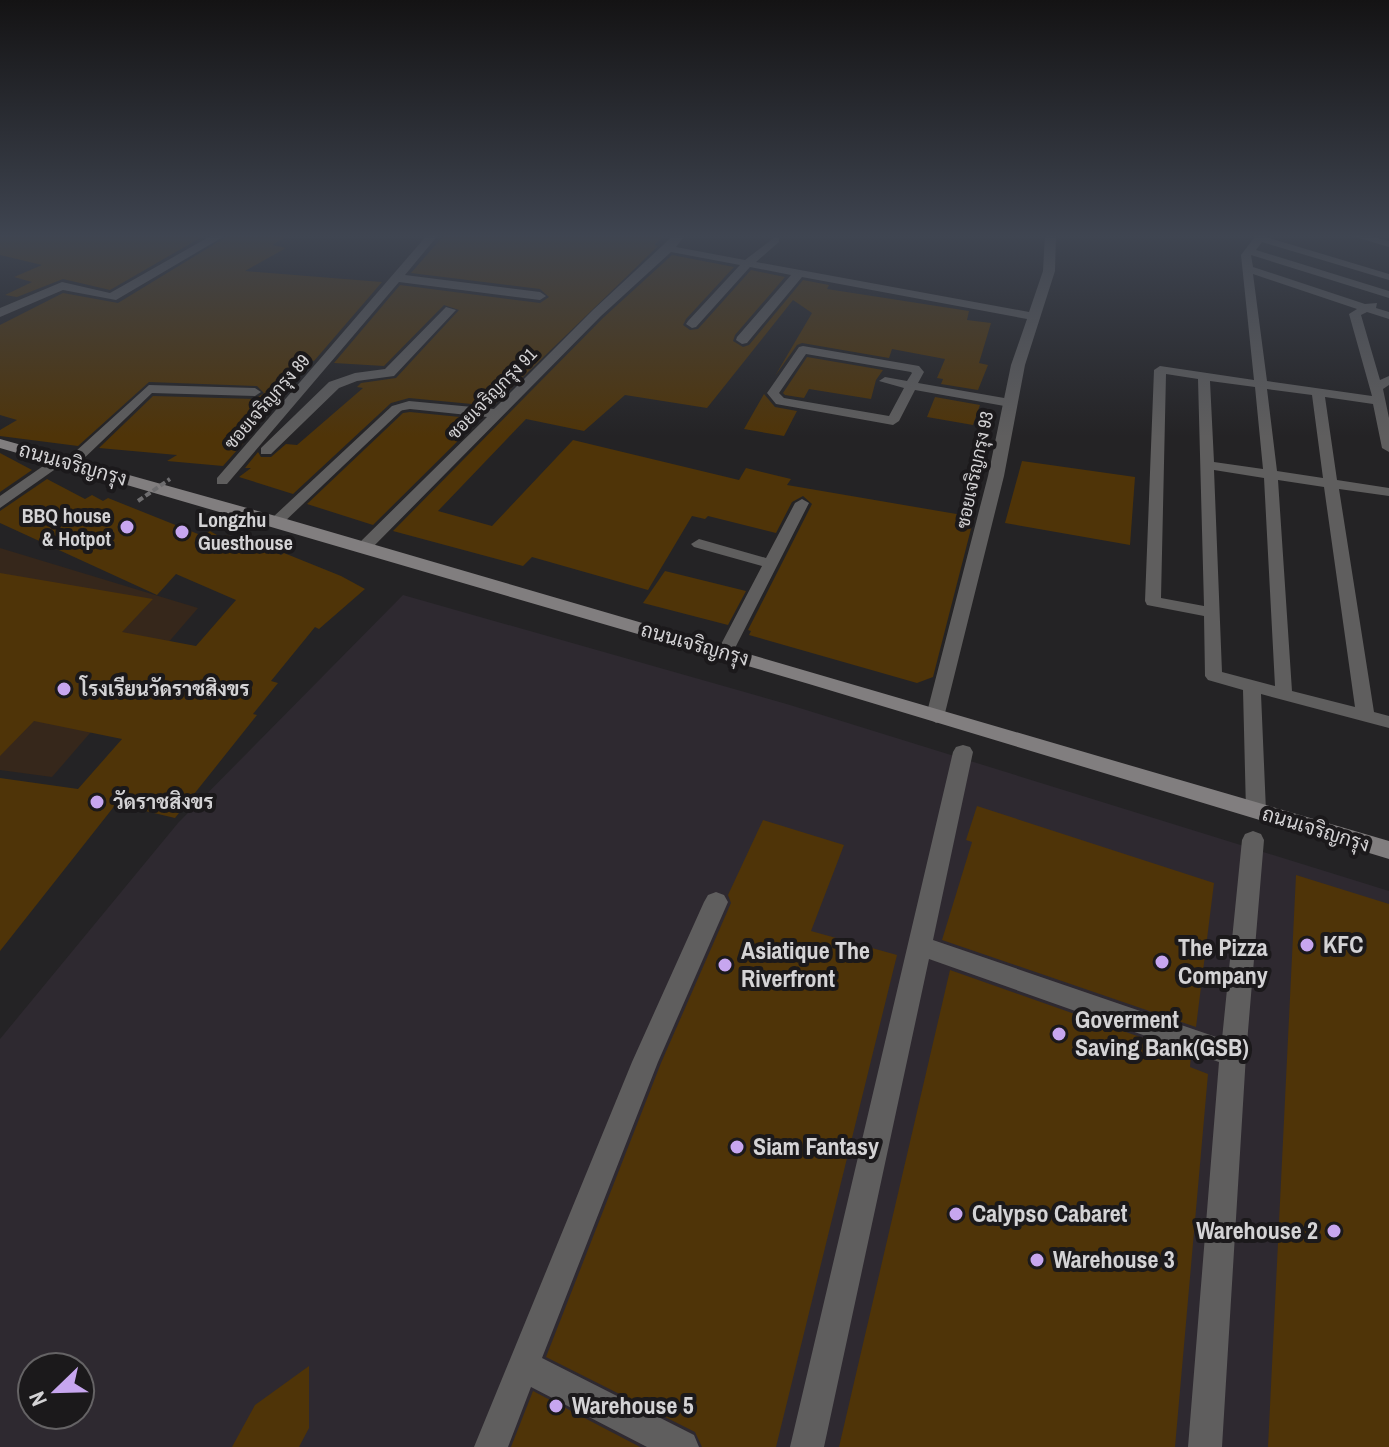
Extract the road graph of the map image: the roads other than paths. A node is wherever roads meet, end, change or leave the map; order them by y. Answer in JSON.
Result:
{"nodes":[{"id":1,"x":26,"y":302,"type":"edge"},
{"id":2,"x":377,"y":302,"type":"edge"},
{"id":3,"x":608,"y":302,"type":"edge"},
{"id":4,"x":713,"y":302,"type":"edge"},
{"id":5,"x":775,"y":302,"type":"edge"},
{"id":6,"x":954,"y":302,"type":"edge"},
{"id":7,"x":1040,"y":302,"type":"edge"},
{"id":8,"x":1252,"y":302,"type":"edge"},
{"id":9,"x":1346,"y":302,"type":"edge"},
{"id":10,"x":1378,"y":302,"type":"edge"},
{"id":11,"x":1365,"y":308,"type":"junction"},
{"id":12,"x":450,"y":310,"type":"dead end"},
{"id":13,"x":0,"y":313,"type":"edge"},
{"id":14,"x":1389,"y":316,"type":"edge"},
{"id":15,"x":1035,"y":317,"type":"junction"},
{"id":16,"x":692,"y":324,"type":"dead end"},
{"id":17,"x":742,"y":340,"type":"dead end"},
{"id":18,"x":1204,"y":376,"type":"junction"},
{"id":19,"x":1389,"y":380,"type":"edge"},
{"id":20,"x":885,"y":381,"type":"dead end"},
{"id":21,"x":1263,"y":384,"type":"junction"},
{"id":22,"x":912,"y":386,"type":"junction"},
{"id":23,"x":255,"y":392,"type":"dead end"},
{"id":24,"x":1318,"y":392,"type":"junction"},
{"id":25,"x":1377,"y":394,"type":"junction"},
{"id":26,"x":1010,"y":403,"type":"junction"},
{"id":27,"x":397,"y":409,"type":"joint"},
{"id":28,"x":499,"y":414,"type":"junction"},
{"id":29,"x":0,"y":443,"type":"edge"},
{"id":30,"x":1389,"y":448,"type":"edge"},
{"id":31,"x":65,"y":462,"type":"junction"},
{"id":32,"x":1206,"y":465,"type":"junction"},
{"id":33,"x":1271,"y":475,"type":"junction"},
{"id":34,"x":222,"y":481,"type":"junction"},
{"id":35,"x":1333,"y":484,"type":"junction"},
{"id":36,"x":1389,"y":492,"type":"edge"},
{"id":37,"x":202,"y":500,"type":"junction"},
{"id":38,"x":0,"y":503,"type":"edge"},
{"id":39,"x":802,"y":503,"type":"dead end"},
{"id":40,"x":277,"y":521,"type":"junction"},
{"id":41,"x":699,"y":544,"type":"dead end"},
{"id":42,"x":364,"y":546,"type":"junction"},
{"id":43,"x":771,"y":564,"type":"junction"},
{"id":44,"x":1212,"y":613,"type":"junction"},
{"id":45,"x":725,"y":652,"type":"junction"},
{"id":46,"x":1252,"y":686,"type":"junction"},
{"id":47,"x":1284,"y":695,"type":"junction"},
{"id":48,"x":936,"y":716,"type":"junction"},
{"id":49,"x":1366,"y":716,"type":"junction"},
{"id":50,"x":1389,"y":722,"type":"edge"},
{"id":51,"x":963,"y":752,"type":"dead end"},
{"id":52,"x":1256,"y":811,"type":"junction"},
{"id":53,"x":1253,"y":840,"type":"dead end"},
{"id":54,"x":1389,"y":850,"type":"edge"},
{"id":55,"x":716,"y":902,"type":"dead end"},
{"id":56,"x":921,"y":946,"type":"junction"},
{"id":57,"x":1233,"y":1055,"type":"junction"},
{"id":58,"x":524,"y":1366,"type":"junction"},
{"id":59,"x":491,"y":1447,"type":"edge"},
{"id":60,"x":682,"y":1447,"type":"edge"},
{"id":61,"x":807,"y":1447,"type":"edge"},
{"id":62,"x":1205,"y":1447,"type":"edge"}],
"edges":[{"from":1,"to":13,"type":"street"},
{"from":2,"to":34,"type":"street","name":"ซอยเจริญกรุง 89"},
{"from":3,"to":28,"type":"street","name":"ซอยเจริญกรุง 91"},
{"from":4,"to":16,"type":"street"},
{"from":5,"to":17,"type":"street"},
{"from":6,"to":15,"type":"street"},
{"from":7,"to":15,"type":"street","name":"ซอยเจริญกรุง 93"},
{"from":8,"to":21,"type":"lane"},
{"from":9,"to":11,"type":"lane"},
{"from":10,"to":11,"type":"lane"},
{"from":11,"to":14,"type":"lane"},
{"from":11,"to":25,"type":"lane"},
{"from":12,"to":34,"type":"street"},
{"from":15,"to":26,"type":"street","name":"ซอยเจริญกรุง 93"},
{"from":18,"to":21,"type":"lane"},
{"from":18,"to":32,"type":"lane"},
{"from":18,"to":44,"type":"lane"},
{"from":19,"to":25,"type":"lane"},
{"from":20,"to":22,"type":"lane"},
{"from":21,"to":24,"type":"lane"},
{"from":21,"to":33,"type":"lane"},
{"from":22,"to":22,"type":"lane"},
{"from":22,"to":26,"type":"lane"},
{"from":23,"to":31,"type":"lane"},
{"from":24,"to":25,"type":"lane"},
{"from":24,"to":35,"type":"lane"},
{"from":25,"to":30,"type":"lane"},
{"from":26,"to":48,"type":"street","name":"ซอยเจริญกรุง 93"},
{"from":27,"to":28,"type":"street"},
{"from":27,"to":40,"type":"lane"},
{"from":28,"to":42,"type":"street","name":"ซอยเจริญกรุง 91"},
{"from":29,"to":31,"type":"main road","name":"ถนนเจริญกรุง"},
{"from":31,"to":37,"type":"main road","name":"ถนนเจริญกรุง"},
{"from":31,"to":38,"type":"street"},
{"from":32,"to":33,"type":"lane"},
{"from":32,"to":44,"type":"lane"},
{"from":33,"to":35,"type":"lane"},
{"from":33,"to":47,"type":"lane"},
{"from":34,"to":37,"type":"street"},
{"from":35,"to":36,"type":"lane"},
{"from":35,"to":49,"type":"lane"},
{"from":37,"to":40,"type":"main road","name":"ถนนเจริญกรุง"},
{"from":39,"to":43,"type":"lane"},
{"from":40,"to":42,"type":"main road","name":"ถนนเจริญกรุง"},
{"from":41,"to":43,"type":"lane"},
{"from":42,"to":45,"type":"main road","name":"ถนนเจริญกรุง"},
{"from":43,"to":45,"type":"lane"},
{"from":44,"to":46,"type":"lane"},
{"from":45,"to":48,"type":"main road","name":"ถนนเจริญกรุง"},
{"from":46,"to":47,"type":"lane"},
{"from":46,"to":52,"type":"lane"},
{"from":47,"to":49,"type":"lane"},
{"from":48,"to":52,"type":"main road","name":"ถนนเจริญกรุง"},
{"from":49,"to":50,"type":"lane"},
{"from":51,"to":56,"type":"street"},
{"from":52,"to":54,"type":"main road","name":"ถนนเจริญกรุง"},
{"from":53,"to":57,"type":"street"},
{"from":55,"to":58,"type":"street"},
{"from":56,"to":57,"type":"street"},
{"from":56,"to":61,"type":"street"},
{"from":57,"to":62,"type":"street"},
{"from":58,"to":59,"type":"street"},
{"from":58,"to":60,"type":"street"}]}
